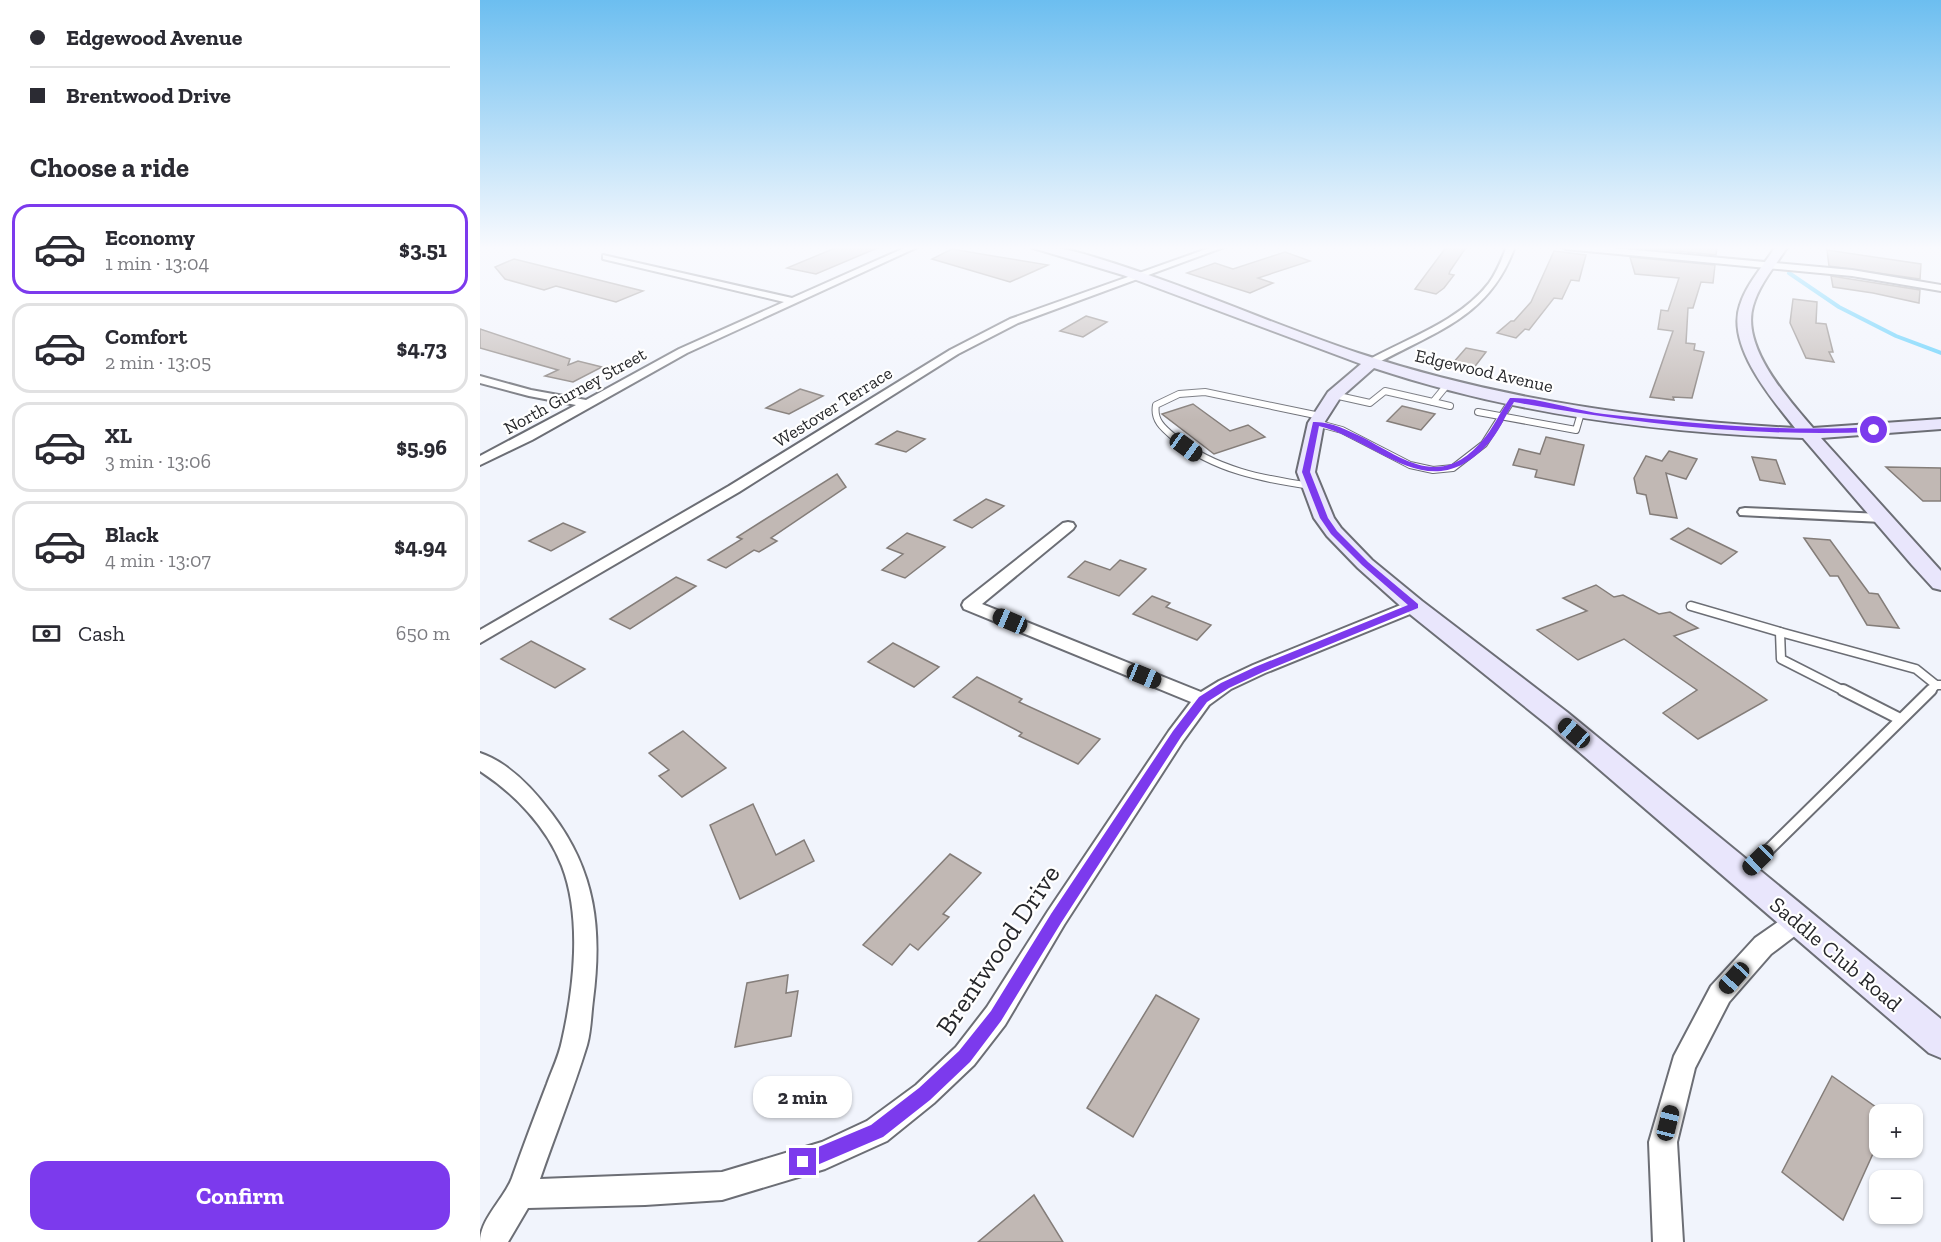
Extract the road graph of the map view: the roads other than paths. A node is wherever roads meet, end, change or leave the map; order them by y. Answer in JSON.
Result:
{"nodes":[{"id":1,"x":786,"y":304,"type":"edge"},
{"id":2,"x":1061,"y":304,"type":"edge"},
{"id":3,"x":1214,"y":304,"type":"edge"},
{"id":4,"x":1472,"y":304,"type":"edge"},
{"id":5,"x":1747,"y":304,"type":"edge"},
{"id":6,"x":1372,"y":362,"type":"junction"},
{"id":7,"x":480,"y":379,"type":"edge"},
{"id":8,"x":1447,"y":385,"type":"junction"},
{"id":9,"x":1334,"y":395,"type":"junction"},
{"id":10,"x":1512,"y":400,"type":"junction"},
{"id":11,"x":1433,"y":402,"type":"junction"},
{"id":12,"x":587,"y":404,"type":"junction"},
{"id":13,"x":1450,"y":406,"type":"dead end"},
{"id":14,"x":1478,"y":412,"type":"dead end"},
{"id":15,"x":1581,"y":413,"type":"junction"},
{"id":16,"x":1502,"y":416,"type":"junction"},
{"id":17,"x":1318,"y":420,"type":"junction"},
{"id":18,"x":1941,"y":424,"type":"edge"},
{"id":19,"x":1808,"y":433,"type":"junction"},
{"id":20,"x":480,"y":461,"type":"edge"},
{"id":21,"x":1311,"y":486,"type":"junction"},
{"id":22,"x":1745,"y":512,"type":"dead end"},
{"id":23,"x":1882,"y":518,"type":"junction"},
{"id":24,"x":1068,"y":526,"type":"dead end"},
{"id":25,"x":1941,"y":584,"type":"edge"},
{"id":26,"x":1414,"y":606,"type":"junction"},
{"id":27,"x":1691,"y":606,"type":"dead end"},
{"id":28,"x":1780,"y":632,"type":"junction"},
{"id":29,"x":480,"y":637,"type":"edge"},
{"id":30,"x":1938,"y":685,"type":"edge"},
{"id":31,"x":1203,"y":700,"type":"junction"},
{"id":32,"x":1900,"y":719,"type":"junction"},
{"id":33,"x":480,"y":760,"type":"edge"},
{"id":34,"x":1742,"y":875,"type":"junction"},
{"id":35,"x":1796,"y":922,"type":"junction"},
{"id":36,"x":1941,"y":1041,"type":"edge"},
{"id":37,"x":520,"y":1194,"type":"junction"},
{"id":38,"x":491,"y":1242,"type":"edge"},
{"id":39,"x":1668,"y":1242,"type":"edge"}],
"edges":[{"from":1,"to":12,"type":"street","name":"North Gurney Street"},
{"from":2,"to":29,"type":"street","name":"Westover Terrace"},
{"from":3,"to":6,"type":"street","name":"Edgewood Avenue"},
{"from":4,"to":6,"type":"street"},
{"from":5,"to":19,"type":"street"},
{"from":6,"to":8,"type":"street","name":"Edgewood Avenue"},
{"from":6,"to":9,"type":"street","name":"Saddle Club Road"},
{"from":7,"to":12,"type":"street"},
{"from":8,"to":10,"type":"street","name":"Edgewood Avenue"},
{"from":8,"to":11,"type":"lane"},
{"from":9,"to":11,"type":"lane"},
{"from":9,"to":17,"type":"street","name":"Saddle Club Road"},
{"from":10,"to":15,"type":"street","name":"Edgewood Avenue"},
{"from":10,"to":16,"type":"lane"},
{"from":11,"to":13,"type":"lane"},
{"from":12,"to":20,"type":"street","name":"North Gurney Street"},
{"from":14,"to":16,"type":"lane"},
{"from":15,"to":16,"type":"lane"},
{"from":15,"to":19,"type":"street","name":"Edgewood Avenue"},
{"from":16,"to":17,"type":"lane"},
{"from":17,"to":21,"type":"street","name":"Saddle Club Road"},
{"from":17,"to":21,"type":"lane"},
{"from":18,"to":19,"type":"street","name":"Edgewood Avenue"},
{"from":19,"to":23,"type":"street"},
{"from":21,"to":26,"type":"street","name":"Saddle Club Road"},
{"from":22,"to":23,"type":"street"},
{"from":23,"to":25,"type":"street"},
{"from":24,"to":31,"type":"street"},
{"from":26,"to":31,"type":"street","name":"Brentwood Drive"},
{"from":26,"to":34,"type":"street","name":"Saddle Club Road"},
{"from":27,"to":28,"type":"lane"},
{"from":28,"to":30,"type":"lane"},
{"from":28,"to":32,"type":"lane"},
{"from":30,"to":32,"type":"lane"},
{"from":31,"to":37,"type":"street","name":"Brentwood Drive"},
{"from":32,"to":34,"type":"lane"},
{"from":33,"to":37,"type":"street"},
{"from":34,"to":35,"type":"street","name":"Saddle Club Road"},
{"from":35,"to":36,"type":"street","name":"Saddle Club Road"},
{"from":35,"to":39,"type":"street"},
{"from":37,"to":38,"type":"street"}]}
